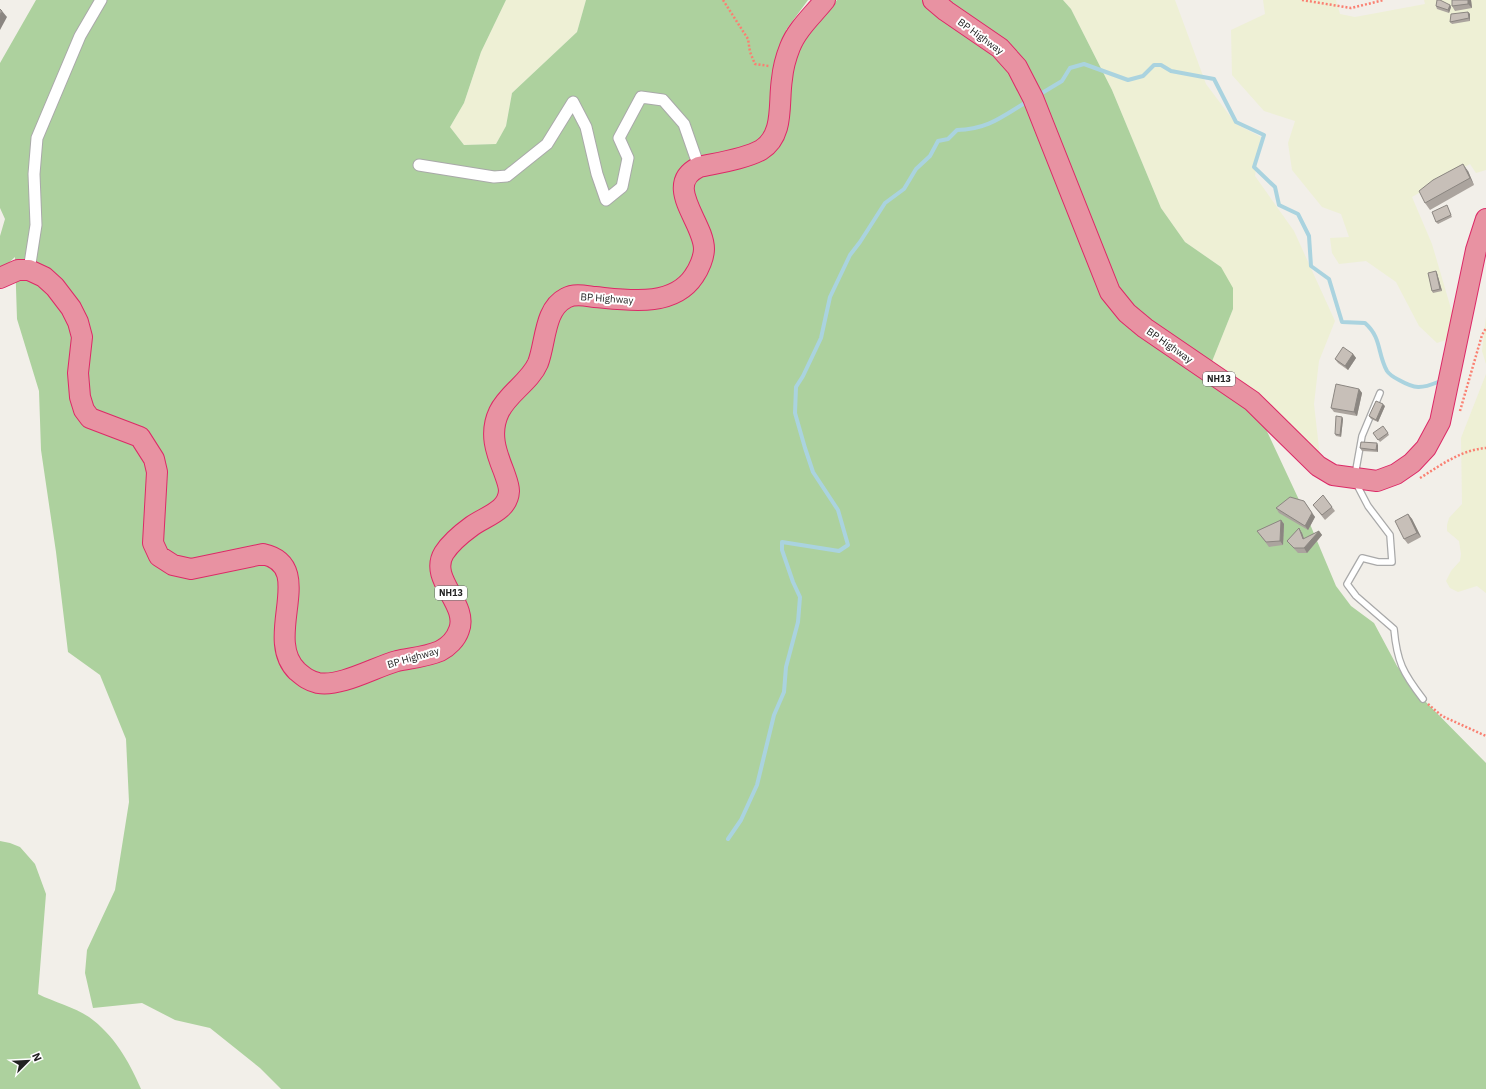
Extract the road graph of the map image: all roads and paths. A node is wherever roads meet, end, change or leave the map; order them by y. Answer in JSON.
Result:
{"nodes":[{"id":1,"x":101,"y":0,"type":"edge"},
{"id":2,"x":723,"y":0,"type":"edge"},
{"id":3,"x":824,"y":0,"type":"edge"},
{"id":4,"x":934,"y":0,"type":"edge"},
{"id":5,"x":1302,"y":0,"type":"edge"},
{"id":6,"x":1384,"y":0,"type":"edge"},
{"id":7,"x":785,"y":63,"type":"junction"},
{"id":8,"x":419,"y":165,"type":"dead end"},
{"id":9,"x":699,"y":167,"type":"junction"},
{"id":10,"x":1486,"y":219,"type":"edge"},
{"id":11,"x":29,"y":270,"type":"junction"},
{"id":12,"x":0,"y":278,"type":"edge"},
{"id":13,"x":1380,"y":393,"type":"dead end"},
{"id":14,"x":1354,"y":479,"type":"junction"},
{"id":15,"x":1423,"y":699,"type":"joint"},
{"id":16,"x":1486,"y":736,"type":"edge"}],
"edges":[{"from":1,"to":11,"type":"street"},
{"from":2,"to":7,"type":"path"},
{"from":3,"to":7,"type":"highway","name":"BP Highway","number":"NH13"},
{"from":4,"to":14,"type":"highway","name":"BP Highway","number":"NH13"},
{"from":5,"to":6,"type":"path"},
{"from":7,"to":9,"type":"highway","name":"BP Highway","number":"NH13"},
{"from":8,"to":9,"type":"street"},
{"from":9,"to":11,"type":"highway","name":"BP Highway","number":"NH13"},
{"from":10,"to":14,"type":"highway","name":"BP Highway","number":"NH13"},
{"from":11,"to":12,"type":"highway"},
{"from":13,"to":14,"type":"lane"},
{"from":14,"to":15,"type":"lane"},
{"from":15,"to":16,"type":"path"}]}
